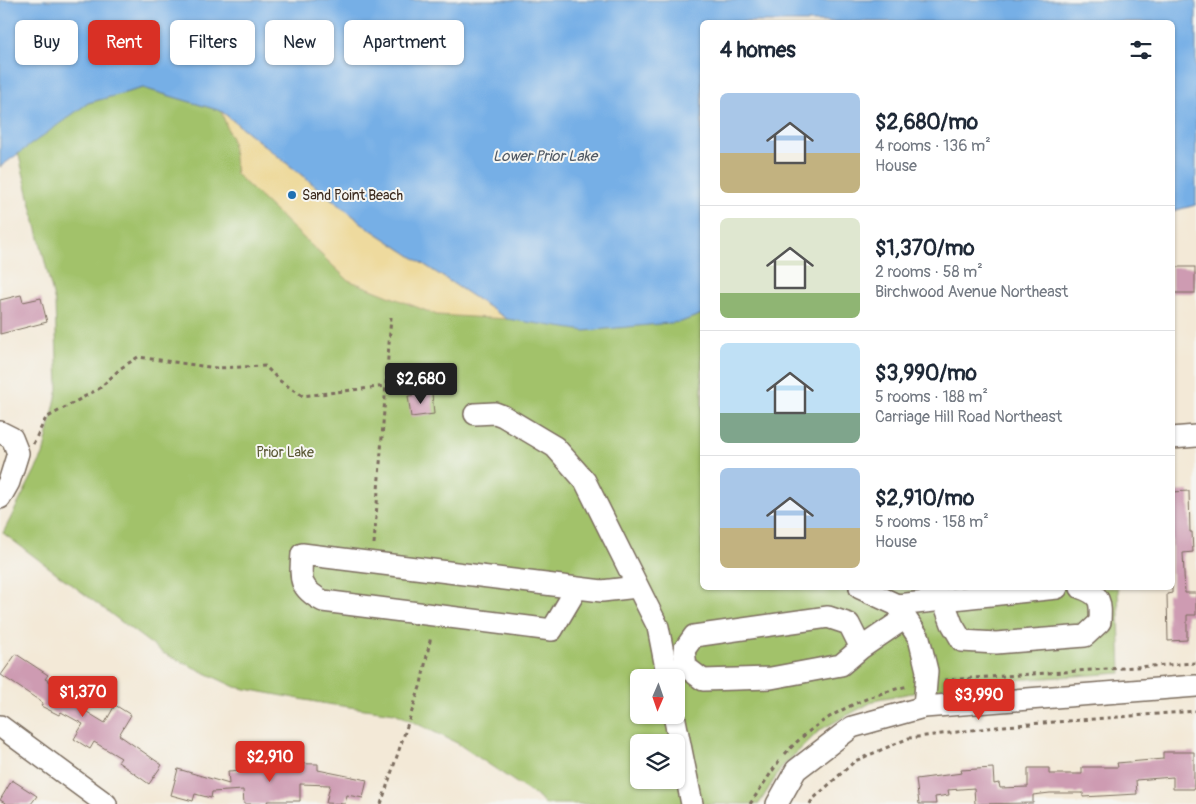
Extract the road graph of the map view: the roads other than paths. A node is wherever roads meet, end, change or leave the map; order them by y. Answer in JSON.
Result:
{"nodes":[{"id":1,"x":475,"y":414,"type":"dead end"},
{"id":2,"x":0,"y":432,"type":"edge"},
{"id":3,"x":1196,"y":436,"type":"edge"},
{"id":4,"x":1175,"y":438,"type":"edge"},
{"id":5,"x":0,"y":498,"type":"edge"},
{"id":6,"x":636,"y":587,"type":"junction"},
{"id":7,"x":577,"y":588,"type":"junction"},
{"id":8,"x":864,"y":590,"type":"edge"},
{"id":9,"x":1038,"y":590,"type":"edge"},
{"id":10,"x":1088,"y":590,"type":"edge"},
{"id":11,"x":943,"y":600,"type":"junction"},
{"id":12,"x":901,"y":611,"type":"junction"},
{"id":13,"x":861,"y":648,"type":"junction"},
{"id":14,"x":666,"y":669,"type":"edge"},
{"id":15,"x":1196,"y":686,"type":"edge"},
{"id":16,"x":924,"y":707,"type":"junction"},
{"id":17,"x":676,"y":724,"type":"edge"},
{"id":18,"x":0,"y":726,"type":"edge"},
{"id":19,"x":106,"y":804,"type":"edge"},
{"id":20,"x":692,"y":804,"type":"edge"},
{"id":21,"x":777,"y":804,"type":"edge"}],
"edges":[{"from":1,"to":6,"type":"street"},
{"from":2,"to":5,"type":"street"},
{"from":3,"to":4,"type":"street"},
{"from":6,"to":7,"type":"street"},
{"from":6,"to":14,"type":"street"},
{"from":7,"to":7,"type":"street"},
{"from":8,"to":12,"type":"street"},
{"from":9,"to":11,"type":"street"},
{"from":10,"to":11,"type":"street"},
{"from":11,"to":12,"type":"street"},
{"from":12,"to":13,"type":"street"},
{"from":12,"to":16,"type":"street"},
{"from":13,"to":13,"type":"street"},
{"from":15,"to":16,"type":"street"},
{"from":16,"to":21,"type":"street"},
{"from":17,"to":20,"type":"street"},
{"from":18,"to":19,"type":"street"}]}
